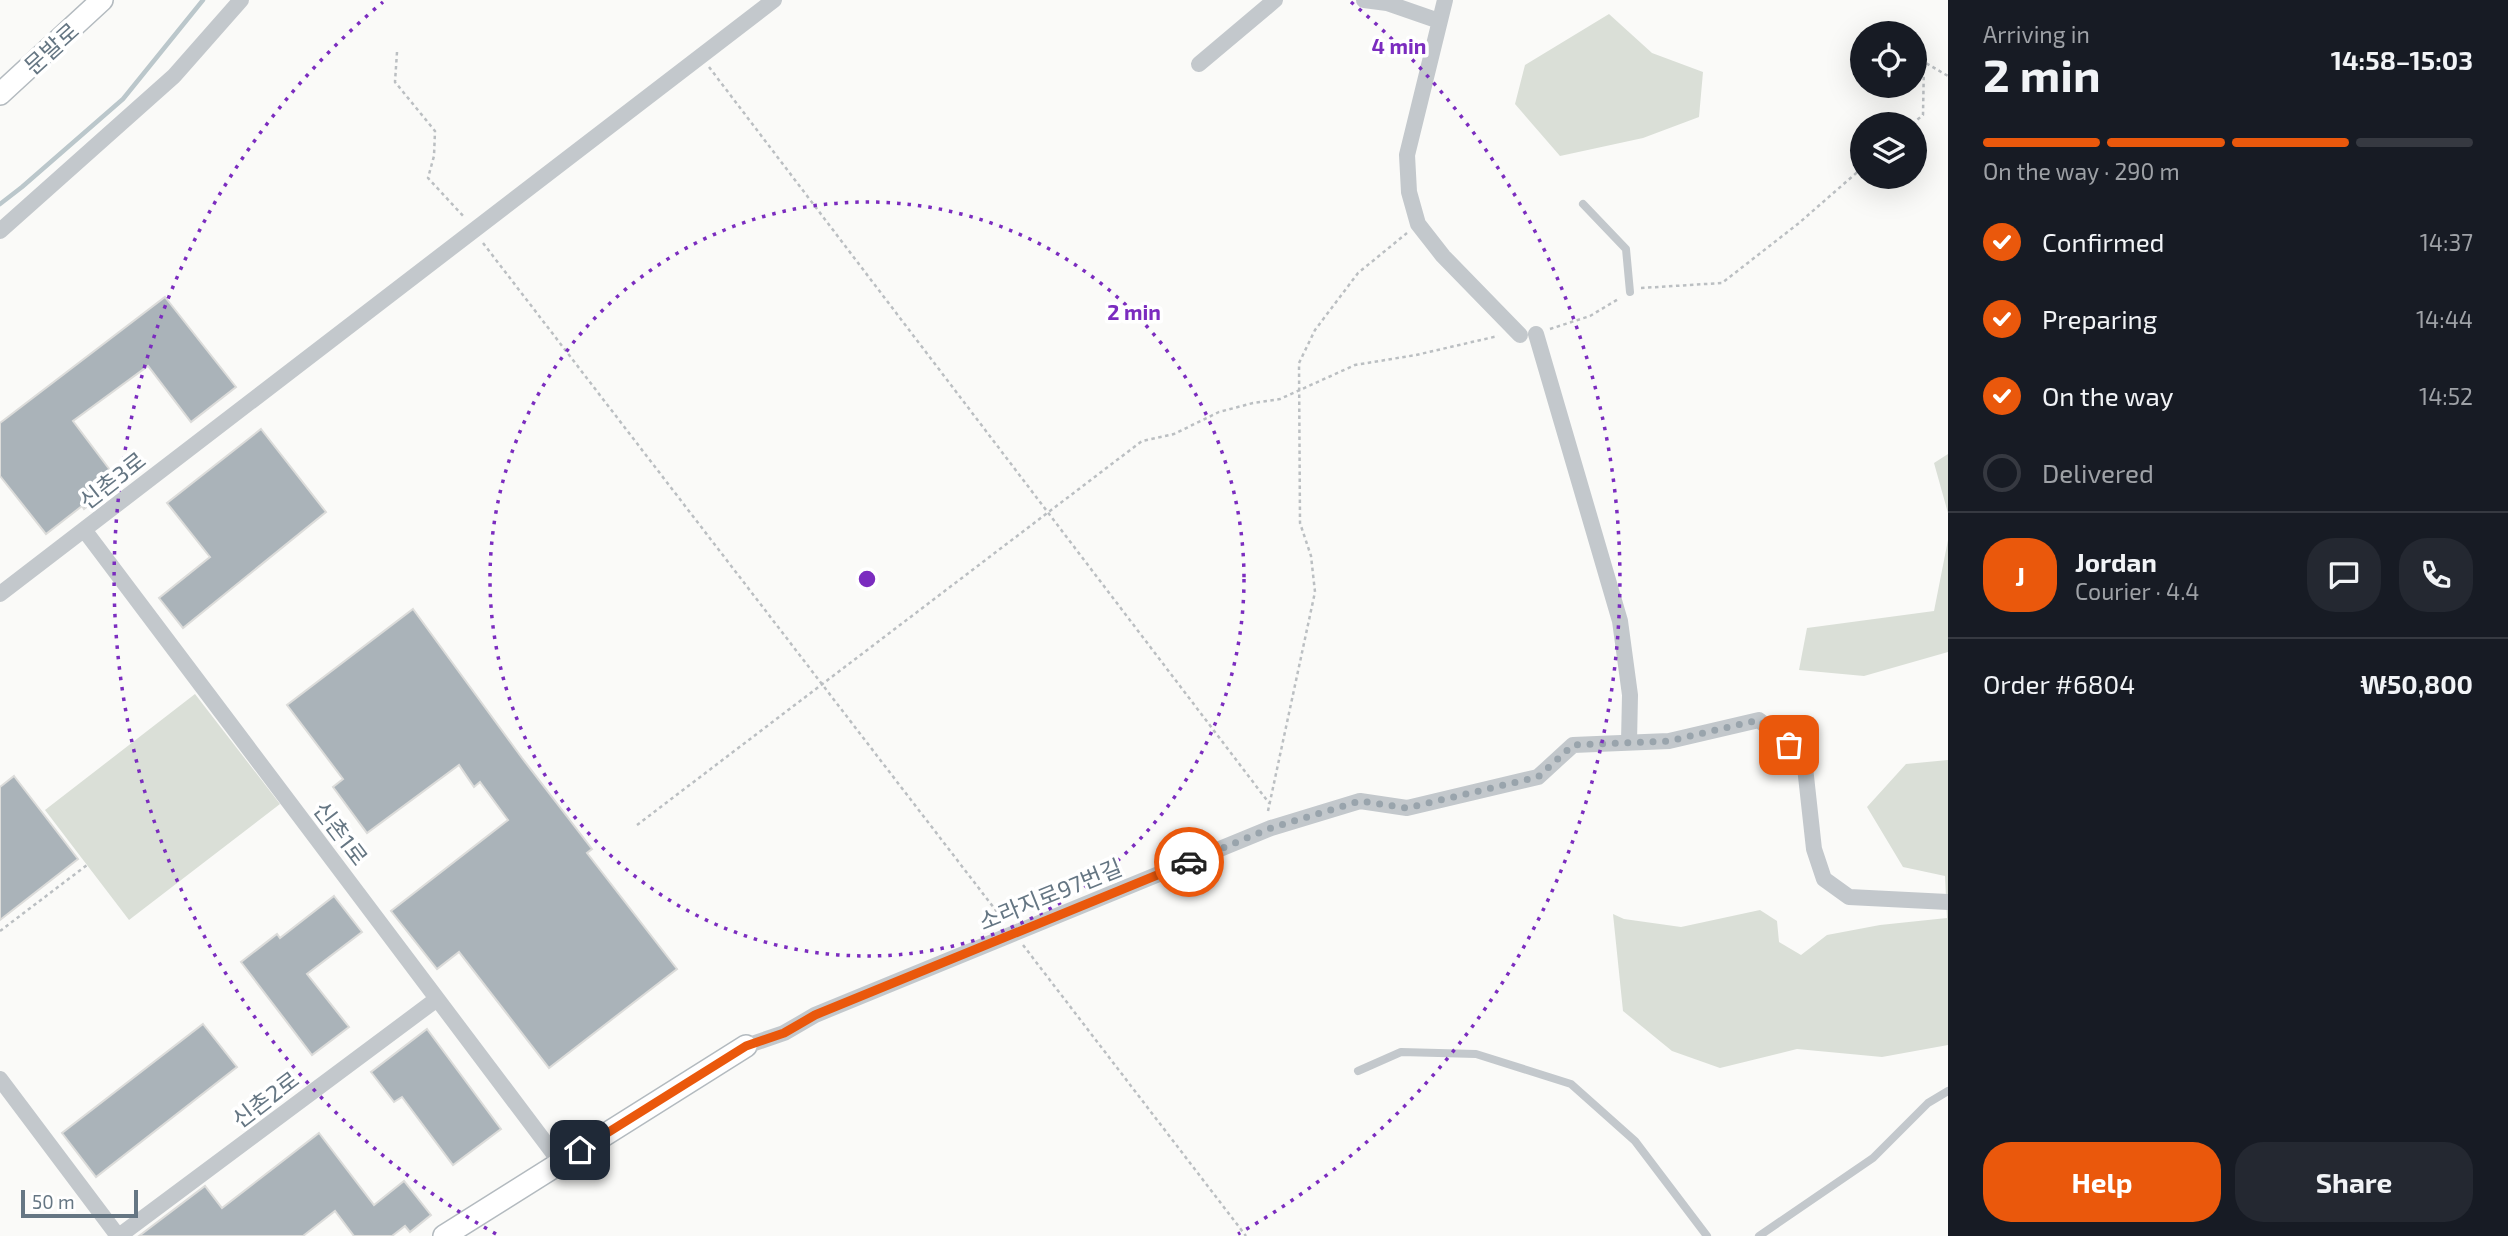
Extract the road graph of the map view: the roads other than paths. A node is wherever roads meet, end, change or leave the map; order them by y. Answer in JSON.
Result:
{"nodes":[{"id":1,"x":102,"y":0,"type":"edge"},
{"id":2,"x":241,"y":0,"type":"edge"},
{"id":3,"x":774,"y":0,"type":"edge"},
{"id":4,"x":1275,"y":0,"type":"edge"},
{"id":5,"x":1364,"y":0,"type":"edge"},
{"id":6,"x":1445,"y":0,"type":"edge"},
{"id":7,"x":1439,"y":20,"type":"junction"},
{"id":8,"x":1199,"y":64,"type":"dead end"},
{"id":9,"x":0,"y":94,"type":"edge"},
{"id":10,"x":1583,"y":204,"type":"dead end"},
{"id":11,"x":0,"y":232,"type":"edge"},
{"id":12,"x":1630,"y":292,"type":"road end"},
{"id":13,"x":85,"y":531,"type":"junction"},
{"id":14,"x":0,"y":594,"type":"edge"},
{"id":15,"x":1629,"y":742,"type":"junction"},
{"id":16,"x":1948,"y":902,"type":"edge"},
{"id":17,"x":437,"y":999,"type":"junction"},
{"id":18,"x":746,"y":1046,"type":"joint"},
{"id":19,"x":1358,"y":1071,"type":"dead end"},
{"id":20,"x":0,"y":1079,"type":"edge"},
{"id":21,"x":1948,"y":1091,"type":"edge"},
{"id":22,"x":560,"y":1162,"type":"junction"},
{"id":23,"x":119,"y":1236,"type":"edge"},
{"id":24,"x":444,"y":1236,"type":"edge"},
{"id":25,"x":1707,"y":1236,"type":"edge"},
{"id":26,"x":1759,"y":1236,"type":"edge"}],
"edges":[{"from":1,"to":9,"type":"street","name":"문발로"},
{"from":2,"to":11,"type":"street"},
{"from":3,"to":13,"type":"street","name":"신촌3로"},
{"from":4,"to":8,"type":"street"},
{"from":5,"to":7,"type":"street"},
{"from":6,"to":7,"type":"street"},
{"from":7,"to":15,"type":"street"},
{"from":10,"to":12,"type":"lane"},
{"from":13,"to":14,"type":"street","name":"신촌3로"},
{"from":13,"to":17,"type":"street","name":"신촌1로"},
{"from":15,"to":16,"type":"street","name":"소라지로97번길"},
{"from":15,"to":18,"type":"street","name":"소라지로97번길"},
{"from":17,"to":22,"type":"street","name":"신촌1로"},
{"from":17,"to":23,"type":"street","name":"신촌2로"},
{"from":18,"to":22,"type":"street"},
{"from":19,"to":25,"type":"lane"},
{"from":20,"to":23,"type":"street","name":"신촌2로"},
{"from":21,"to":26,"type":"lane"},
{"from":22,"to":24,"type":"street"}]}
